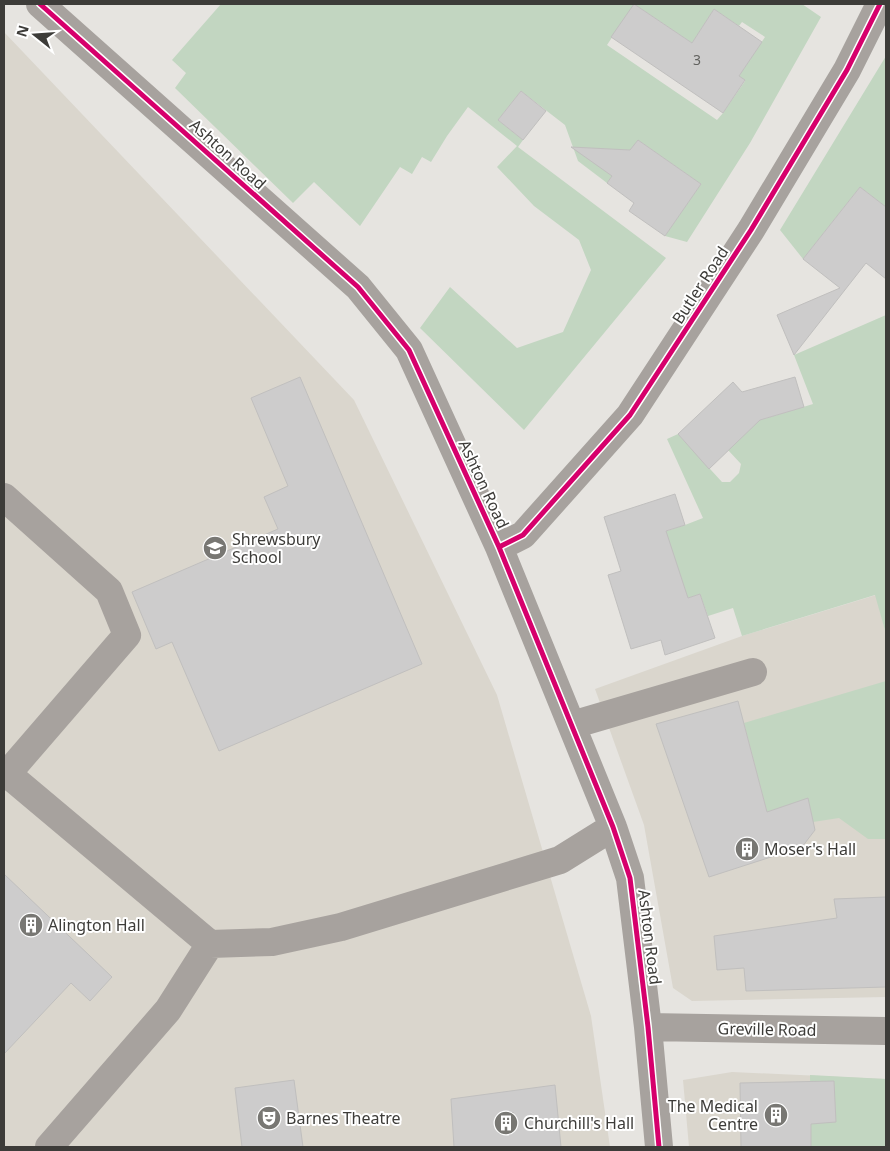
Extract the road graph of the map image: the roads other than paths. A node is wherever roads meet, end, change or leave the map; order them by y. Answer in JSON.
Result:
{"nodes":[{"id":1,"x":40,"y":4,"type":"edge"},
{"id":2,"x":880,"y":4,"type":"edge"},
{"id":3,"x":4,"y":497,"type":"edge"},
{"id":4,"x":499,"y":547,"type":"junction"},
{"id":5,"x":753,"y":672,"type":"dead end"},
{"id":6,"x":572,"y":725,"type":"junction"},
{"id":7,"x":5,"y":773,"type":"edge"},
{"id":8,"x":613,"y":826,"type":"junction"},
{"id":9,"x":210,"y":944,"type":"junction"},
{"id":10,"x":648,"y":1027,"type":"junction"},
{"id":11,"x":886,"y":1031,"type":"edge"},
{"id":12,"x":49,"y":1147,"type":"edge"},
{"id":13,"x":659,"y":1147,"type":"edge"}],
"edges":[{"from":1,"to":4,"type":"street","name":"Ashton Road"},
{"from":2,"to":4,"type":"street","name":"Butler Road"},
{"from":3,"to":7,"type":"street"},
{"from":4,"to":6,"type":"street","name":"Ashton Road"},
{"from":5,"to":6,"type":"street"},
{"from":6,"to":8,"type":"street","name":"Ashton Road"},
{"from":7,"to":9,"type":"street"},
{"from":8,"to":9,"type":"street"},
{"from":8,"to":10,"type":"street","name":"Ashton Road"},
{"from":9,"to":12,"type":"street"},
{"from":10,"to":11,"type":"street","name":"Greville Road"},
{"from":10,"to":13,"type":"street","name":"Ashton Road"}]}
